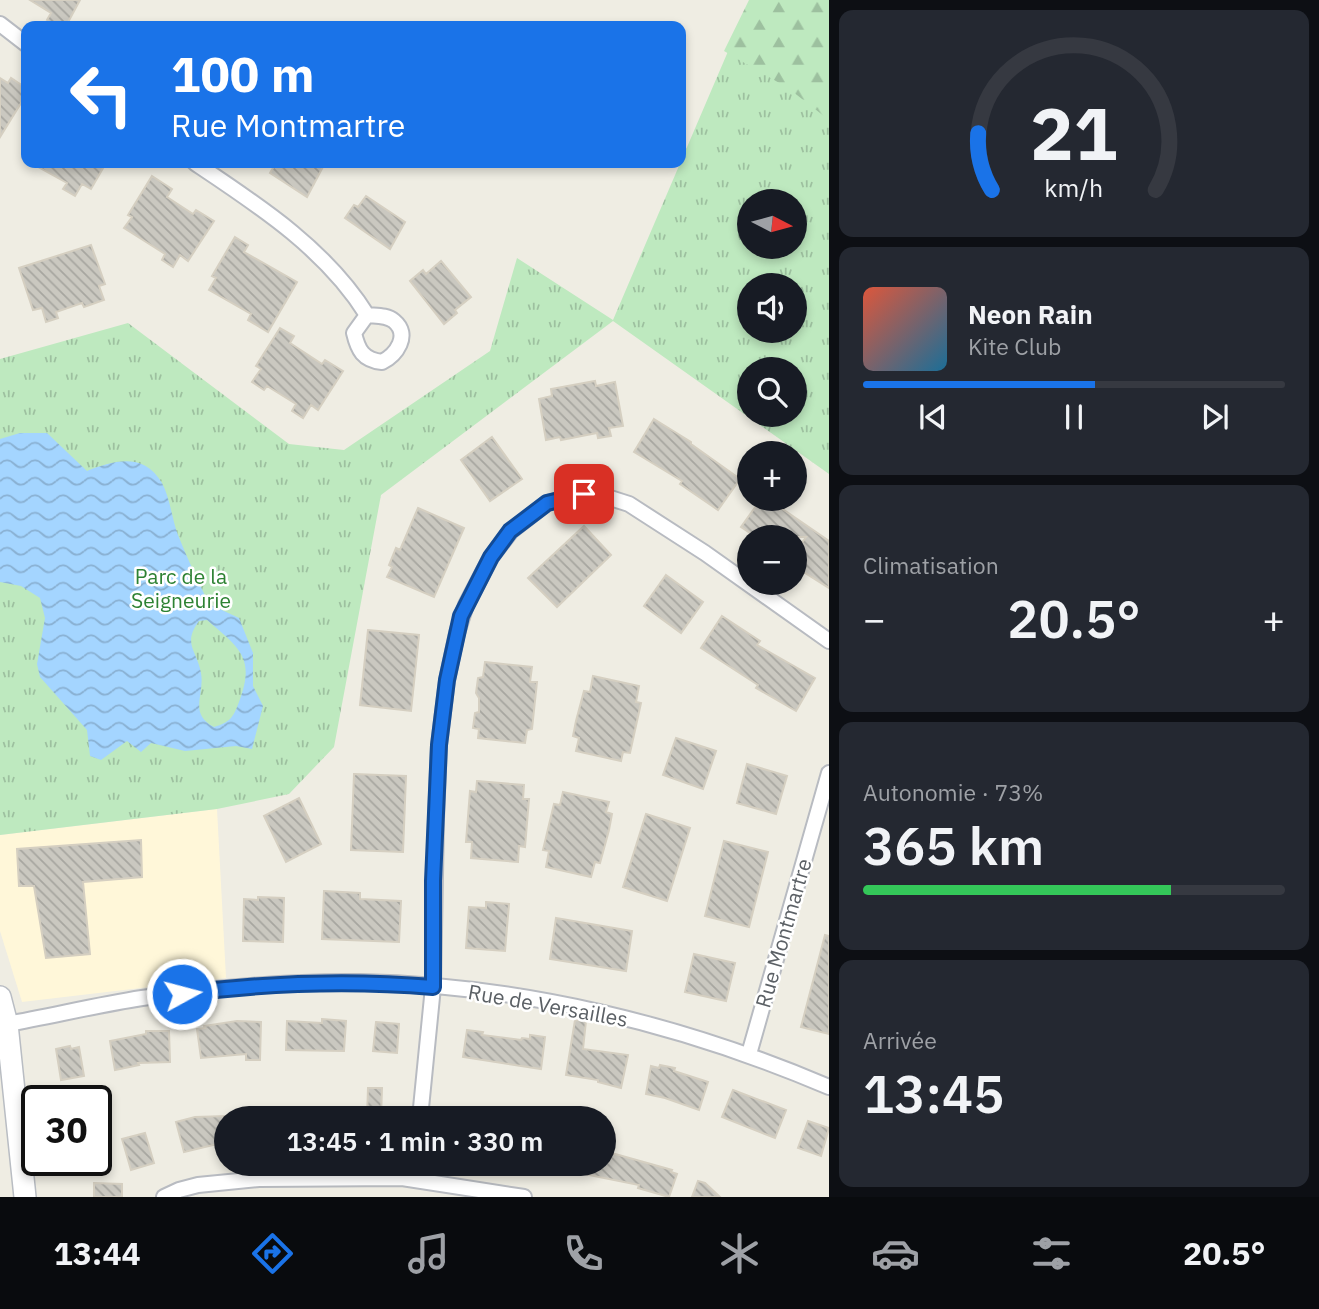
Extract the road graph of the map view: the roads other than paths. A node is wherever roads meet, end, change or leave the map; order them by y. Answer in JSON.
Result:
{"nodes":[{"id":1,"x":0,"y":24,"type":"edge"},
{"id":2,"x":21,"y":40,"type":"edge"},
{"id":3,"x":202,"y":168,"type":"edge"},
{"id":4,"x":367,"y":315,"type":"dead end"},
{"id":5,"x":829,"y":641,"type":"edge"},
{"id":6,"x":829,"y":772,"type":"edge"},
{"id":7,"x":433,"y":987,"type":"junction"},
{"id":8,"x":0,"y":997,"type":"edge"},
{"id":9,"x":7,"y":1024,"type":"junction"},
{"id":10,"x":749,"y":1054,"type":"junction"},
{"id":11,"x":829,"y":1087,"type":"edge"},
{"id":12,"x":421,"y":1106,"type":"edge"},
{"id":13,"x":317,"y":1176,"type":"edge"},
{"id":14,"x":436,"y":1176,"type":"edge"},
{"id":15,"x":25,"y":1197,"type":"edge"},
{"id":16,"x":164,"y":1197,"type":"edge"},
{"id":17,"x":524,"y":1197,"type":"edge"}],
"edges":[{"from":1,"to":2,"type":"street"},
{"from":3,"to":4,"type":"street"},
{"from":5,"to":7,"type":"street"},
{"from":6,"to":10,"type":"street","name":"Rue Montmartre"},
{"from":7,"to":9,"type":"street","name":"Rue de Versailles"},
{"from":7,"to":10,"type":"street","name":"Rue de Versailles"},
{"from":7,"to":12,"type":"street"},
{"from":8,"to":9,"type":"street"},
{"from":9,"to":15,"type":"street"},
{"from":10,"to":11,"type":"street","name":"Rue de Versailles"},
{"from":13,"to":16,"type":"street"},
{"from":14,"to":17,"type":"street"}]}
